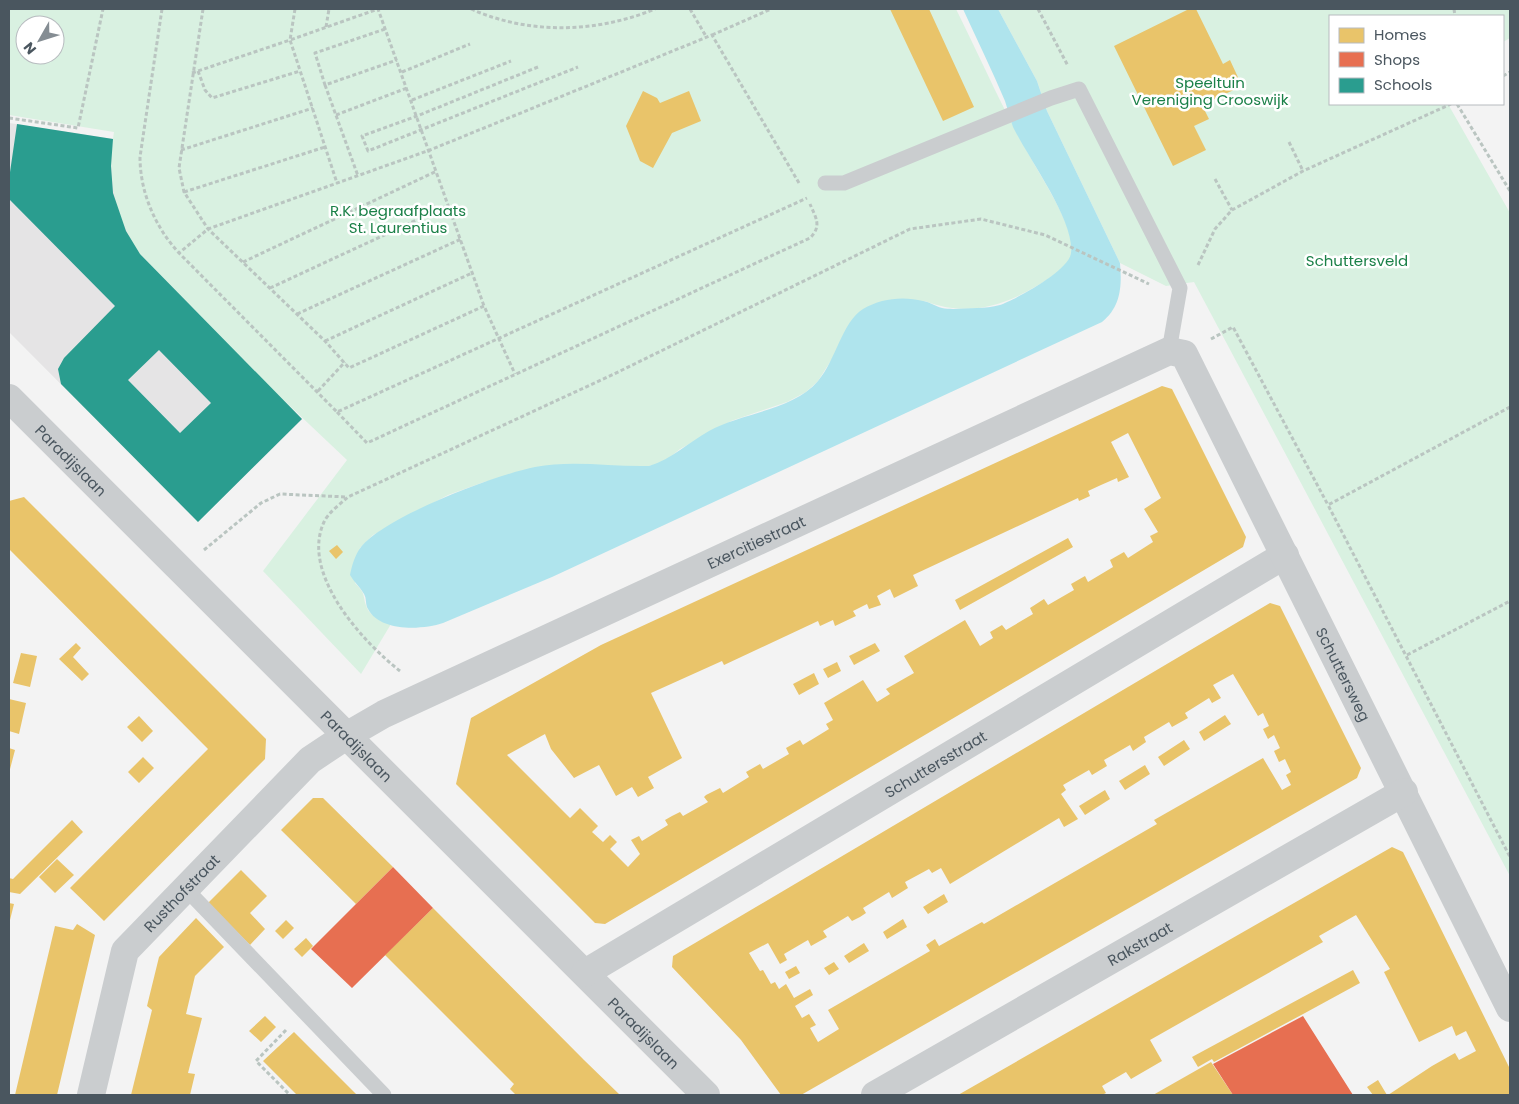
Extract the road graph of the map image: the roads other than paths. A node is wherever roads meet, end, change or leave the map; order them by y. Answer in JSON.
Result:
{"nodes":[{"id":1,"x":825,"y":183,"type":"road end"},
{"id":2,"x":1169,"y":351,"type":"junction"},
{"id":3,"x":9,"y":398,"type":"edge"},
{"id":4,"x":1285,"y":555,"type":"junction"},
{"id":5,"x":346,"y":736,"type":"junction"},
{"id":6,"x":1404,"y":792,"type":"junction"},
{"id":7,"x":185,"y":888,"type":"junction"},
{"id":8,"x":584,"y":973,"type":"junction"},
{"id":9,"x":1510,"y":1008,"type":"edge"},
{"id":10,"x":91,"y":1095,"type":"edge"},
{"id":11,"x":384,"y":1095,"type":"edge"},
{"id":12,"x":706,"y":1095,"type":"edge"},
{"id":13,"x":875,"y":1095,"type":"edge"}],
"edges":[{"from":1,"to":2,"type":"lane"},
{"from":2,"to":4,"type":"street","name":"Schuttersweg"},
{"from":2,"to":5,"type":"street","name":"Exercitiestraat"},
{"from":3,"to":5,"type":"street","name":"Paradijslaan"},
{"from":4,"to":6,"type":"street","name":"Schuttersweg"},
{"from":4,"to":8,"type":"street","name":"Schuttersstraat"},
{"from":5,"to":7,"type":"street","name":"Rusthofstraat"},
{"from":5,"to":8,"type":"street","name":"Paradijslaan"},
{"from":6,"to":9,"type":"street","name":"Schuttersweg"},
{"from":6,"to":13,"type":"street","name":"Rakstraat"},
{"from":7,"to":10,"type":"street","name":"Rusthofstraat"},
{"from":7,"to":11,"type":"lane"},
{"from":8,"to":12,"type":"street","name":"Paradijslaan"}]}
